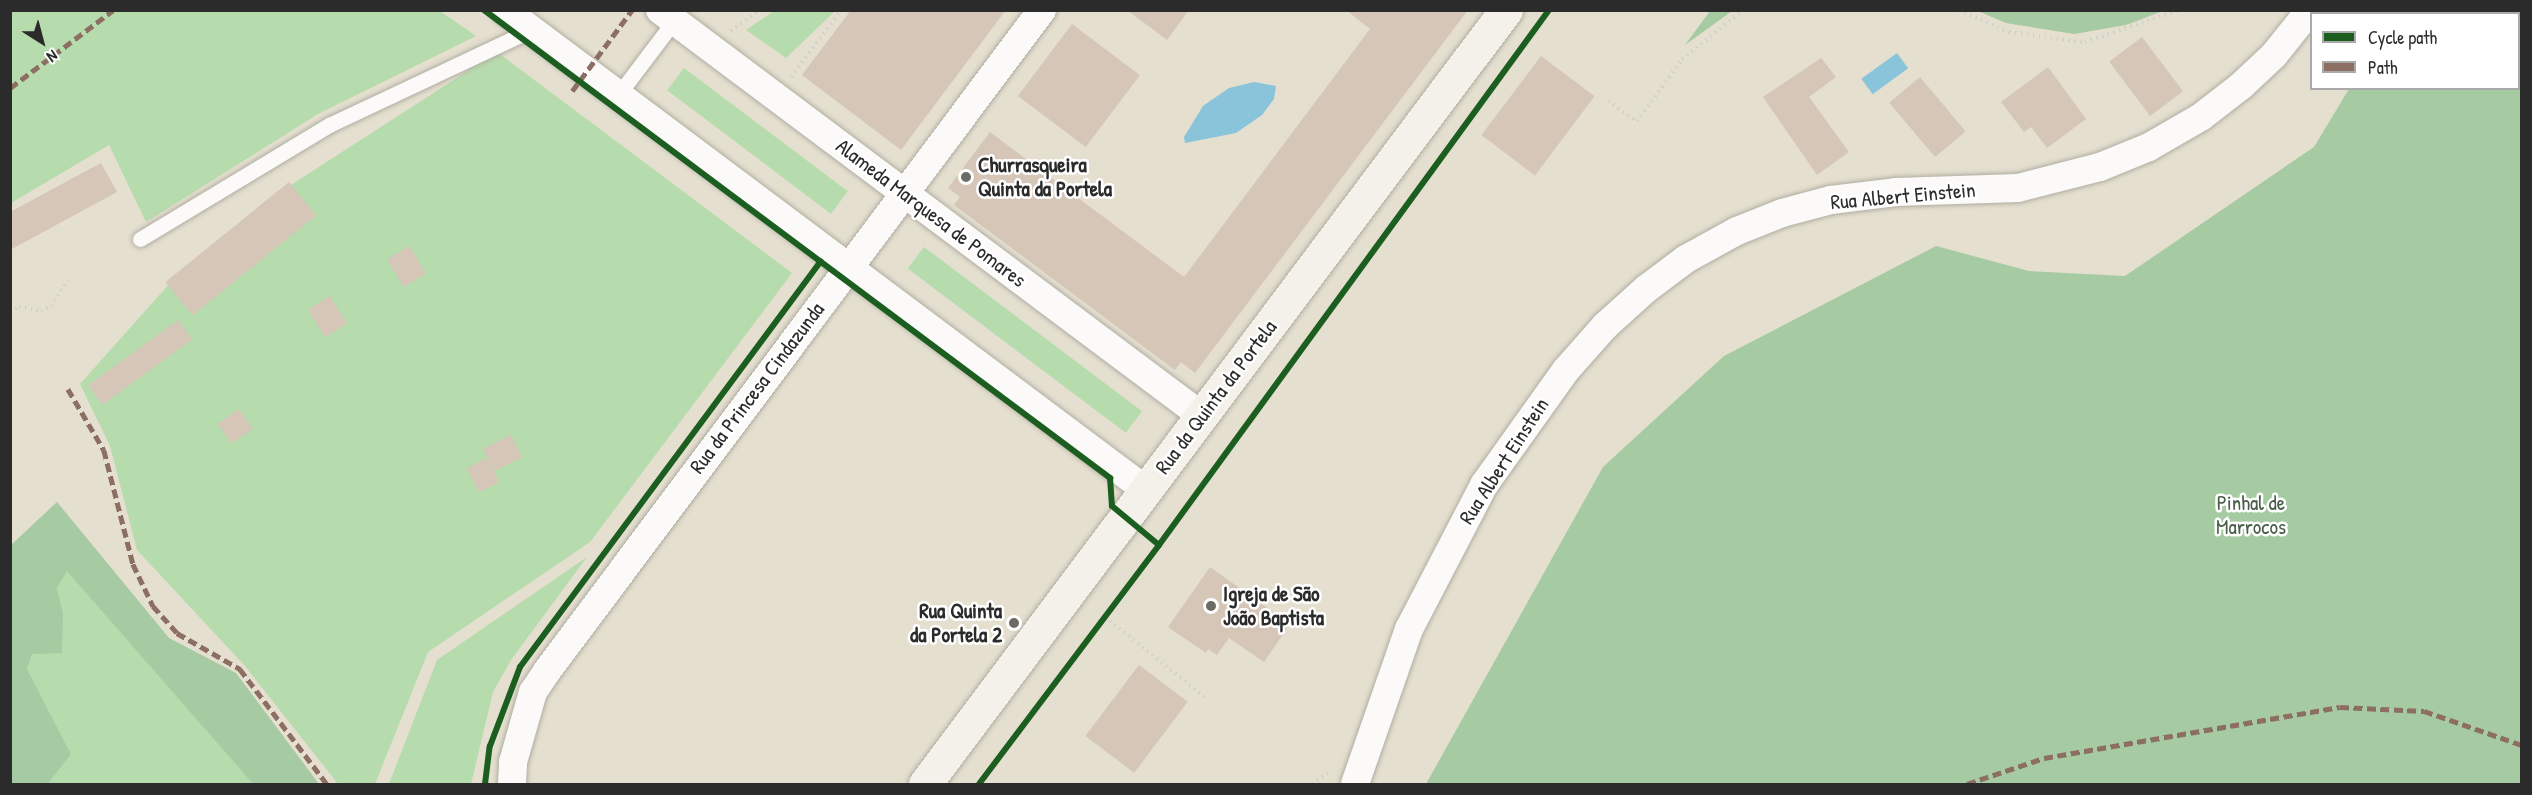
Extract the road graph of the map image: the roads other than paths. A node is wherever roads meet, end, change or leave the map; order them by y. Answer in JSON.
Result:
{"nodes":[{"id":1,"x":1042,"y":10,"type":"edge"},
{"id":2,"x":1506,"y":10,"type":"edge"},
{"id":3,"x":2310,"y":10,"type":"edge"},
{"id":4,"x":667,"y":16,"type":"edge"},
{"id":5,"x":516,"y":18,"type":"edge"},
{"id":6,"x":618,"y":95,"type":"junction"},
{"id":7,"x":904,"y":193,"type":"junction"},
{"id":8,"x":140,"y":239,"type":"dead end"},
{"id":9,"x":849,"y":267,"type":"junction"},
{"id":10,"x":1202,"y":416,"type":"junction"},
{"id":11,"x":1146,"y":490,"type":"junction"},
{"id":12,"x":512,"y":784,"type":"edge"},
{"id":13,"x":925,"y":784,"type":"edge"},
{"id":14,"x":1355,"y":784,"type":"edge"}],
"edges":[{"from":1,"to":7,"type":"street","name":"Rua da Princesa Cindazunda"},
{"from":2,"to":10,"type":"street","name":"Rua da Quinta da Portela"},
{"from":3,"to":14,"type":"street","name":"Rua Albert Einstein"},
{"from":4,"to":6,"type":"lane"},
{"from":4,"to":7,"type":"street","name":"Alameda Marquesa de Pomares"},
{"from":5,"to":6,"type":"street"},
{"from":5,"to":8,"type":"lane"},
{"from":6,"to":9,"type":"street"},
{"from":7,"to":9,"type":"street","name":"Rua da Princesa Cindazunda"},
{"from":7,"to":10,"type":"street","name":"Alameda Marquesa de Pomares"},
{"from":9,"to":11,"type":"street"},
{"from":9,"to":12,"type":"street","name":"Rua da Princesa Cindazunda"},
{"from":10,"to":11,"type":"street","name":"Rua da Quinta da Portela"},
{"from":11,"to":13,"type":"street","name":"Rua da Quinta da Portela"}]}
